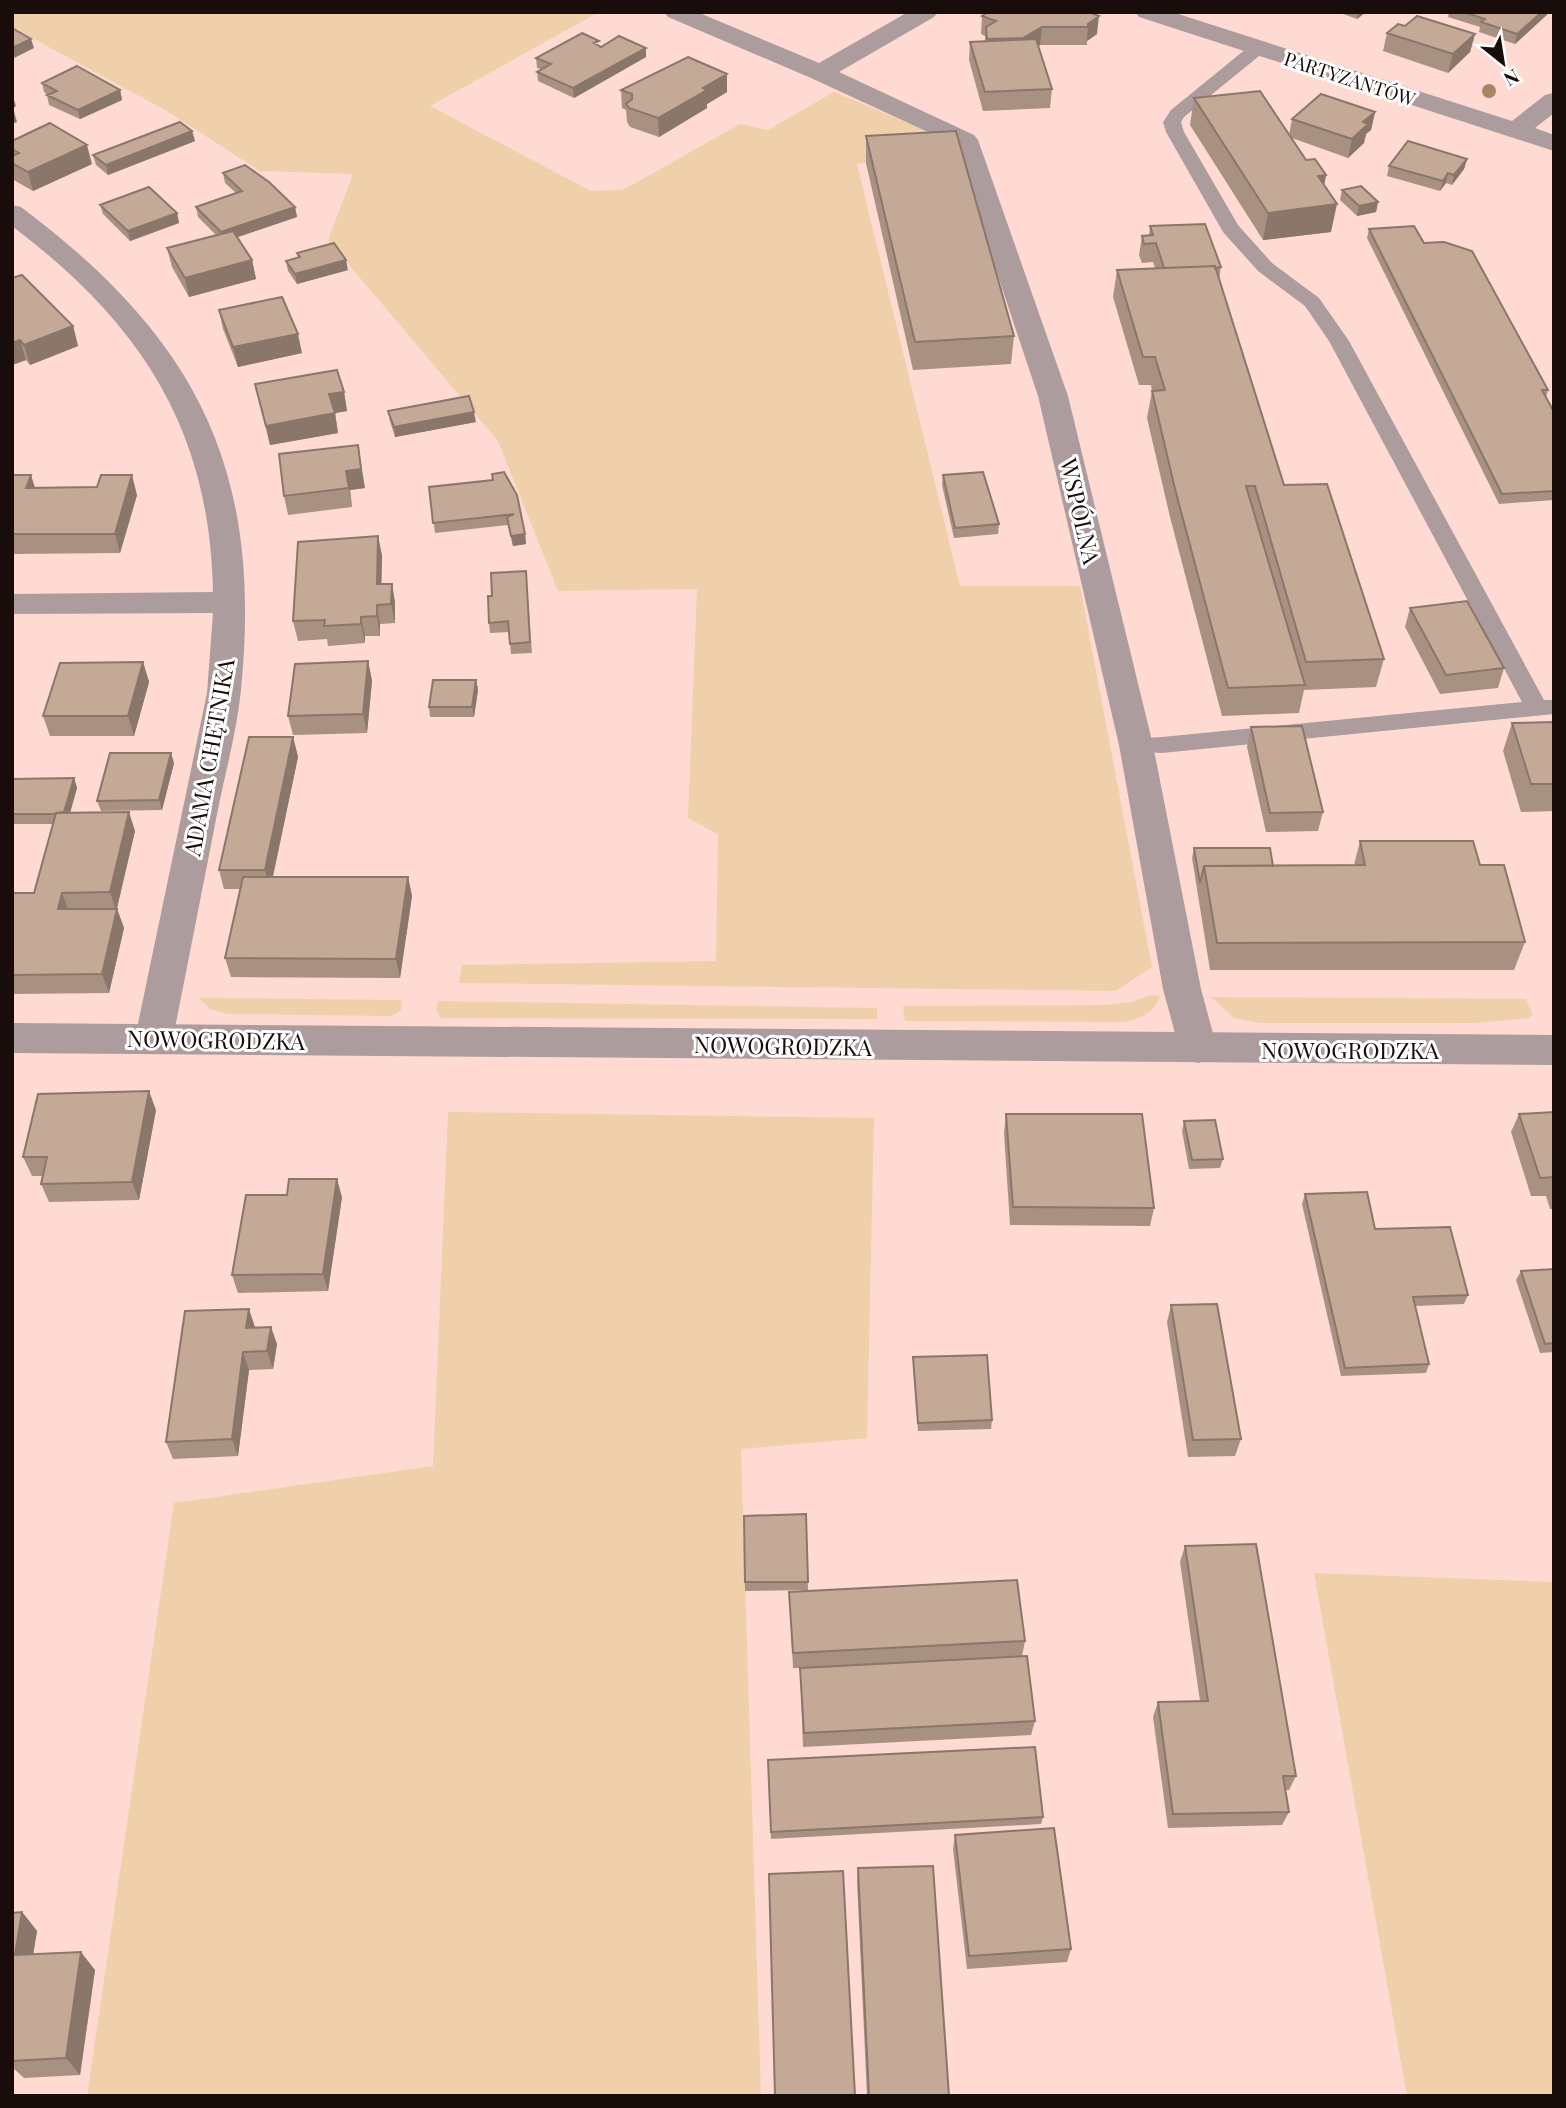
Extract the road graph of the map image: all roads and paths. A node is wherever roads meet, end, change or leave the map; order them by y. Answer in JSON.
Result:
{"nodes":[{"id":1,"x":676,"y":12,"type":"edge"},
{"id":2,"x":926,"y":12,"type":"edge"},
{"id":3,"x":1147,"y":12,"type":"edge"},
{"id":4,"x":1258,"y":48,"type":"junction"},
{"id":5,"x":820,"y":73,"type":"junction"},
{"id":6,"x":1554,"y":100,"type":"edge"},
{"id":7,"x":1515,"y":132,"type":"junction"},
{"id":8,"x":1554,"y":143,"type":"edge"},
{"id":9,"x":12,"y":213,"type":"edge"},
{"id":10,"x":228,"y":602,"type":"junction"},
{"id":11,"x":12,"y":604,"type":"edge"},
{"id":12,"x":1546,"y":708,"type":"edge"},
{"id":13,"x":1136,"y":745,"type":"junction"},
{"id":14,"x":12,"y":1038,"type":"edge"},
{"id":15,"x":154,"y":1038,"type":"junction"},
{"id":16,"x":1198,"y":1048,"type":"junction"},
{"id":17,"x":1554,"y":1051,"type":"edge"}],
"edges":[{"from":1,"to":5,"type":"street","name":"WSPÓLNA"},
{"from":2,"to":5,"type":"street"},
{"from":3,"to":4,"type":"street","name":"PARTYZANTÓW"},
{"from":4,"to":7,"type":"street","name":"PARTYZANTÓW"},
{"from":4,"to":12,"type":"lane"},
{"from":5,"to":13,"type":"street","name":"WSPÓLNA"},
{"from":6,"to":7,"type":"street"},
{"from":7,"to":8,"type":"street","name":"PARTYZANTÓW"},
{"from":9,"to":10,"type":"street","name":"ADAMA CHĘTNIKA"},
{"from":10,"to":11,"type":"street"},
{"from":10,"to":15,"type":"street","name":"ADAMA CHĘTNIKA"},
{"from":12,"to":13,"type":"lane"},
{"from":13,"to":16,"type":"street","name":"WSPÓLNA"},
{"from":14,"to":15,"type":"street","name":"NOWOGRODZKA"},
{"from":15,"to":16,"type":"street","name":"NOWOGRODZKA"},
{"from":16,"to":17,"type":"street","name":"NOWOGRODZKA"}]}
